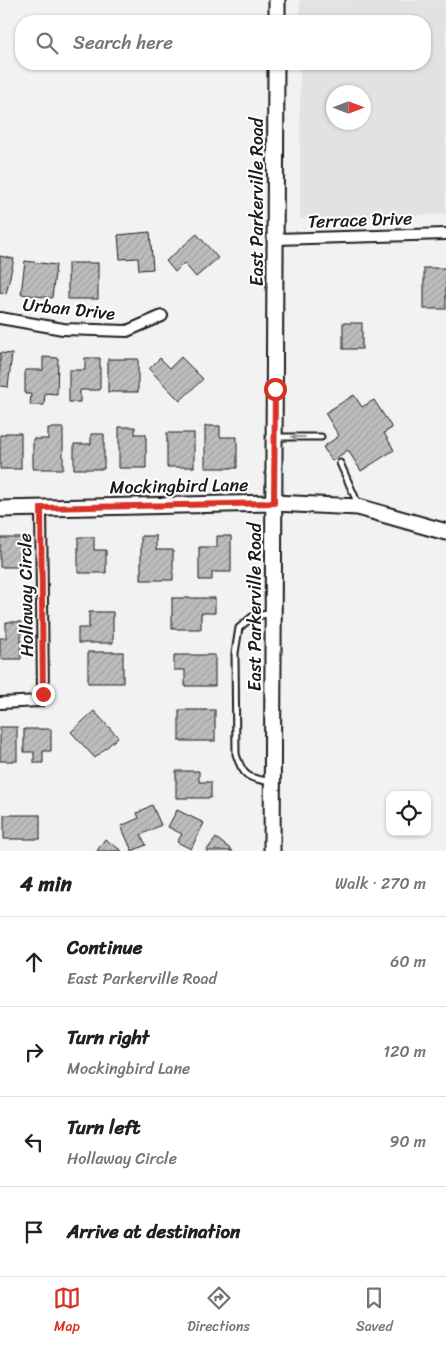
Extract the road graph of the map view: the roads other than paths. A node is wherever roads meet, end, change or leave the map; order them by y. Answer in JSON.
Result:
{"nodes":[{"id":1,"x":277,"y":0,"type":"edge"},
{"id":2,"x":277,"y":15,"type":"edge"},
{"id":3,"x":276,"y":70,"type":"edge"},
{"id":4,"x":446,"y":234,"type":"edge"},
{"id":5,"x":276,"y":239,"type":"junction"},
{"id":6,"x":162,"y":316,"type":"dead end"},
{"id":7,"x":0,"y":318,"type":"edge"},
{"id":8,"x":275,"y":437,"type":"junction"},
{"id":9,"x":321,"y":437,"type":"dead end"},
{"id":10,"x":340,"y":463,"type":"dead end"},
{"id":11,"x":274,"y":503,"type":"junction"},
{"id":12,"x":360,"y":507,"type":"junction"},
{"id":13,"x":41,"y":508,"type":"junction"},
{"id":14,"x":0,"y":509,"type":"edge"},
{"id":15,"x":446,"y":532,"type":"edge"},
{"id":16,"x":275,"y":612,"type":"junction"},
{"id":17,"x":0,"y":703,"type":"edge"},
{"id":18,"x":273,"y":782,"type":"junction"},
{"id":19,"x":272,"y":851,"type":"edge"}],
"edges":[{"from":1,"to":2,"type":"main road"},
{"from":3,"to":5,"type":"main road","name":"East Parkerville Road"},
{"from":4,"to":5,"type":"street","name":"Terrace Drive"},
{"from":5,"to":8,"type":"main road","name":"East Parkerville Road"},
{"from":6,"to":7,"type":"street","name":"Urban Drive"},
{"from":9,"to":8,"type":"lane","one_way":true},
{"from":8,"to":11,"type":"main road","name":"East Parkerville Road"},
{"from":10,"to":12,"type":"lane"},
{"from":11,"to":12,"type":"main road","name":"Mockingbird Lane"},
{"from":11,"to":13,"type":"main road","name":"Mockingbird Lane"},
{"from":11,"to":16,"type":"main road","name":"East Parkerville Road"},
{"from":12,"to":15,"type":"main road","name":"Mockingbird Lane"},
{"from":13,"to":14,"type":"main road","name":"Mockingbird Lane"},
{"from":13,"to":17,"type":"street","name":"Hollaway Circle"},
{"from":16,"to":18,"type":"main road","name":"East Parkerville Road"},
{"from":16,"to":18,"type":"lane"},
{"from":18,"to":19,"type":"main road","name":"East Parkerville Road"}]}
